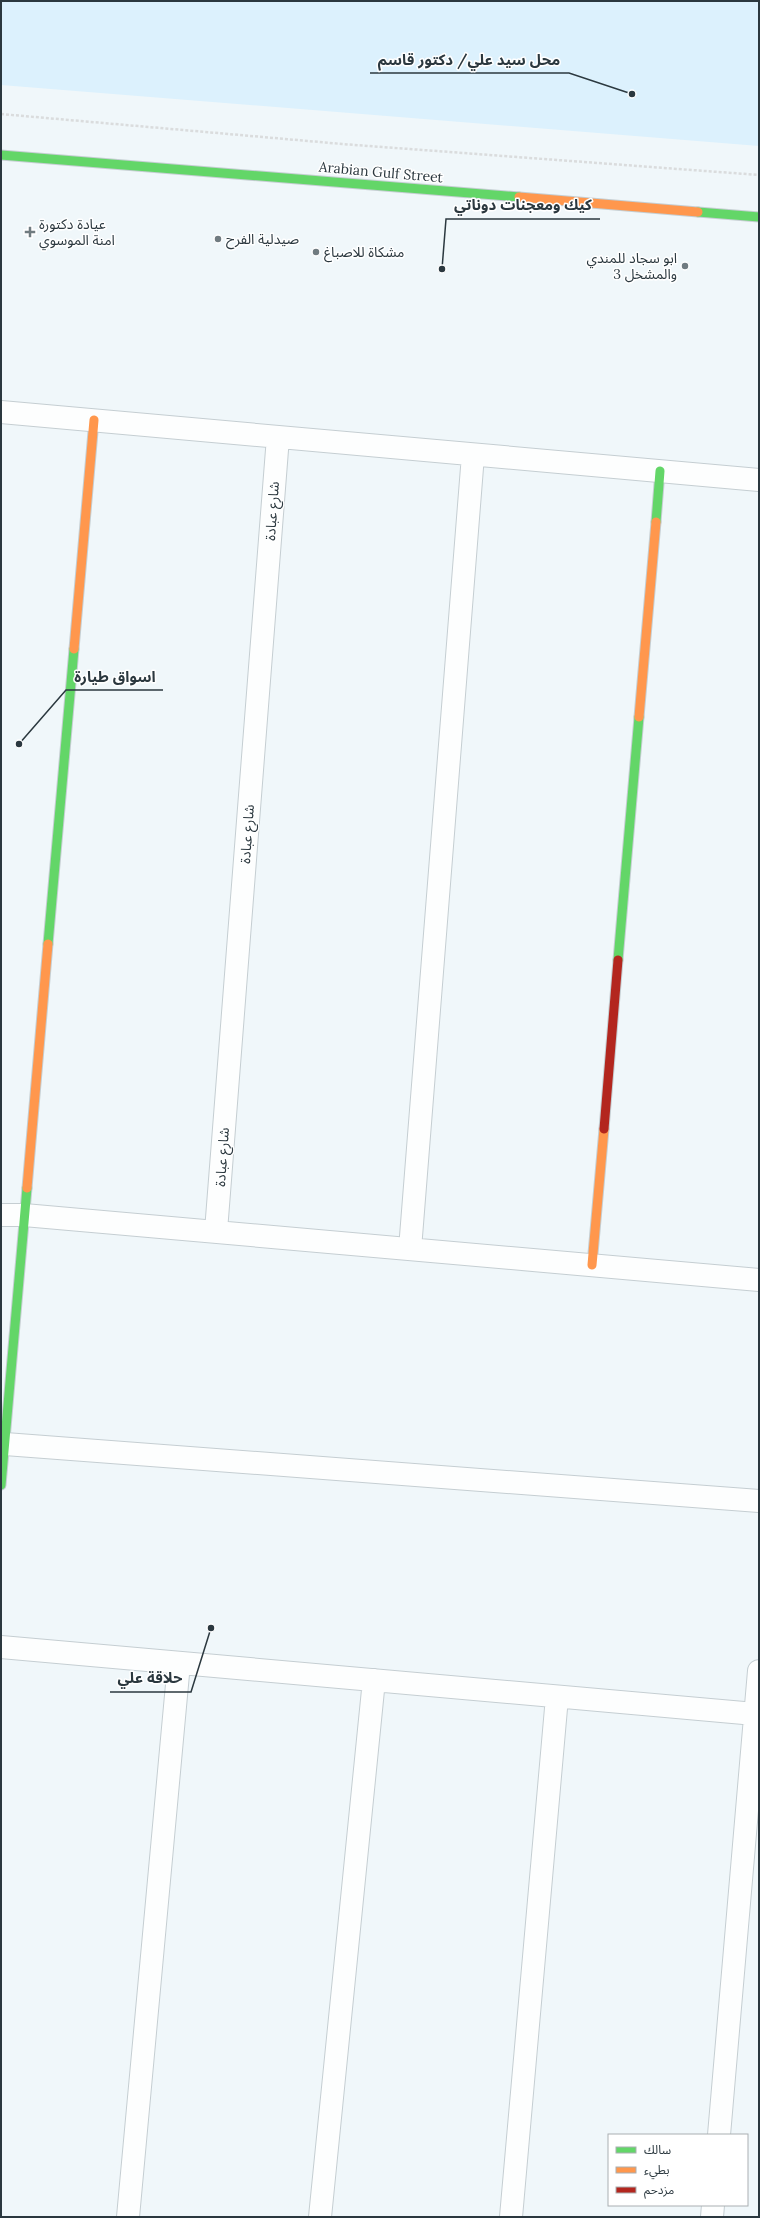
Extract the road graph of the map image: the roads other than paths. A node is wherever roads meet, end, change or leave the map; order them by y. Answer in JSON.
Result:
{"nodes":[{"id":1,"x":1,"y":154,"type":"edge"},
{"id":2,"x":759,"y":217,"type":"edge"},
{"id":3,"x":1,"y":412,"type":"edge"},
{"id":4,"x":94,"y":420,"type":"junction"},
{"id":5,"x":278,"y":437,"type":"junction"},
{"id":6,"x":473,"y":454,"type":"junction"},
{"id":7,"x":660,"y":471,"type":"junction"},
{"id":8,"x":759,"y":480,"type":"edge"},
{"id":9,"x":1,"y":1215,"type":"edge"},
{"id":10,"x":24,"y":1215,"type":"junction"},
{"id":11,"x":216,"y":1232,"type":"junction"},
{"id":12,"x":410,"y":1249,"type":"junction"},
{"id":13,"x":592,"y":1265,"type":"junction"},
{"id":14,"x":759,"y":1280,"type":"edge"},
{"id":15,"x":5,"y":1444,"type":"junction"},
{"id":16,"x":1,"y":1485,"type":"edge"},
{"id":17,"x":759,"y":1501,"type":"edge"},
{"id":18,"x":1,"y":1647,"type":"edge"},
{"id":19,"x":179,"y":1663,"type":"junction"},
{"id":20,"x":759,"y":1672,"type":"edge"},
{"id":21,"x":374,"y":1680,"type":"junction"},
{"id":22,"x":557,"y":1697,"type":"junction"},
{"id":23,"x":755,"y":1714,"type":"junction"},
{"id":24,"x":719,"y":2134,"type":"edge"},
{"id":25,"x":712,"y":2206,"type":"edge"},
{"id":26,"x":128,"y":2217,"type":"edge"},
{"id":27,"x":320,"y":2217,"type":"edge"},
{"id":28,"x":511,"y":2217,"type":"edge"},
{"id":29,"x":712,"y":2217,"type":"edge"}],
"edges":[{"from":1,"to":2,"type":"street","name":"Arabian Gulf Street"},
{"from":3,"to":4,"type":"street"},
{"from":4,"to":5,"type":"street"},
{"from":4,"to":10,"type":"street"},
{"from":5,"to":6,"type":"street"},
{"from":5,"to":11,"type":"street","name":"شارع عبادة"},
{"from":6,"to":7,"type":"street"},
{"from":6,"to":12,"type":"street"},
{"from":7,"to":8,"type":"street"},
{"from":7,"to":13,"type":"street"},
{"from":9,"to":10,"type":"street"},
{"from":10,"to":11,"type":"street"},
{"from":10,"to":15,"type":"street"},
{"from":11,"to":12,"type":"street"},
{"from":12,"to":13,"type":"street"},
{"from":13,"to":14,"type":"street"},
{"from":15,"to":16,"type":"street"},
{"from":15,"to":17,"type":"street"},
{"from":18,"to":19,"type":"street"},
{"from":19,"to":21,"type":"street"},
{"from":19,"to":26,"type":"street"},
{"from":20,"to":23,"type":"street"},
{"from":21,"to":22,"type":"street"},
{"from":21,"to":27,"type":"street"},
{"from":22,"to":23,"type":"street"},
{"from":22,"to":28,"type":"street"},
{"from":23,"to":24,"type":"street"},
{"from":25,"to":29,"type":"street"}]}
